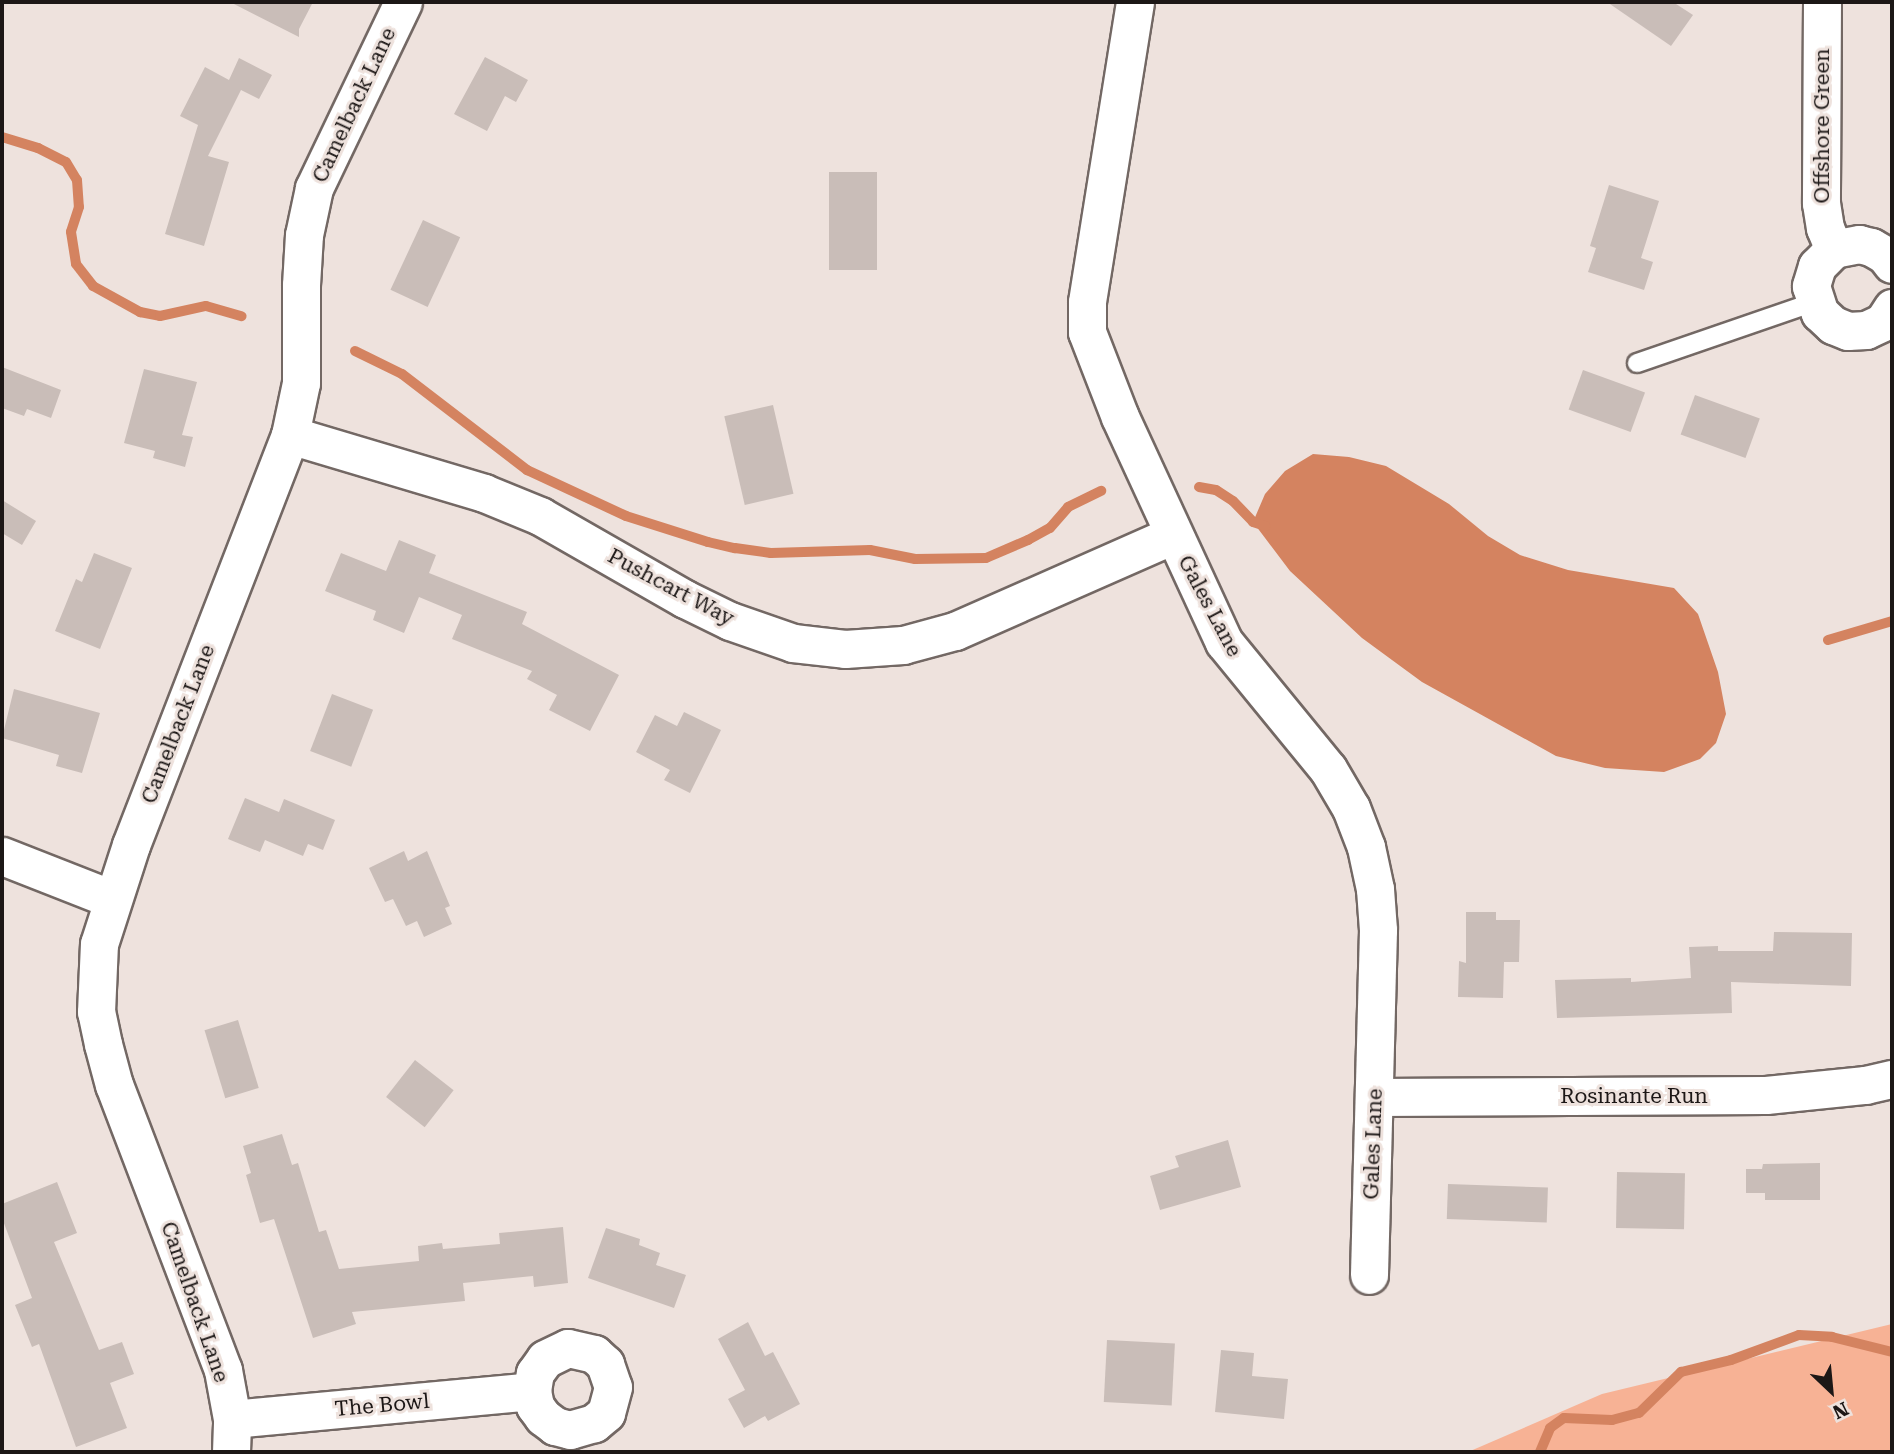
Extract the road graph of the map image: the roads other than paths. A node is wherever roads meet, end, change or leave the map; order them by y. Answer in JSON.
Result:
{"nodes":[{"id":1,"x":403,"y":2,"type":"edge"},
{"id":2,"x":1135,"y":2,"type":"edge"},
{"id":3,"x":1822,"y":2,"type":"edge"},
{"id":4,"x":1834,"y":249,"type":"junction"},
{"id":5,"x":1892,"y":264,"type":"edge"},
{"id":6,"x":1814,"y":302,"type":"junction"},
{"id":7,"x":1892,"y":309,"type":"edge"},
{"id":8,"x":1637,"y":363,"type":"dead end"},
{"id":9,"x":290,"y":435,"type":"junction"},
{"id":10,"x":1173,"y":535,"type":"junction"},
{"id":11,"x":2,"y":856,"type":"edge"},
{"id":12,"x":112,"y":899,"type":"junction"},
{"id":13,"x":1892,"y":1079,"type":"edge"},
{"id":14,"x":1374,"y":1097,"type":"junction"},
{"id":15,"x":1369,"y":1275,"type":"dead end"},
{"id":16,"x":532,"y":1391,"type":"dead end"},
{"id":17,"x":231,"y":1436,"type":"edge"}],
"edges":[{"from":1,"to":9,"type":"street","name":"Camelback Lane"},
{"from":2,"to":10,"type":"street","name":"Gales Lane"},
{"from":3,"to":4,"type":"street","name":"Offshore Green"},
{"from":4,"to":5,"type":"street"},
{"from":4,"to":6,"type":"street"},
{"from":6,"to":7,"type":"street"},
{"from":6,"to":8,"type":"lane"},
{"from":9,"to":10,"type":"street","name":"Pushcart Way"},
{"from":9,"to":12,"type":"street","name":"Camelback Lane"},
{"from":10,"to":14,"type":"street","name":"Gales Lane"},
{"from":11,"to":12,"type":"street"},
{"from":12,"to":17,"type":"street","name":"Camelback Lane"},
{"from":13,"to":14,"type":"street","name":"Rosinante Run"},
{"from":14,"to":15,"type":"street","name":"Gales Lane"},
{"from":16,"to":17,"type":"street","name":"The Bowl"}]}
